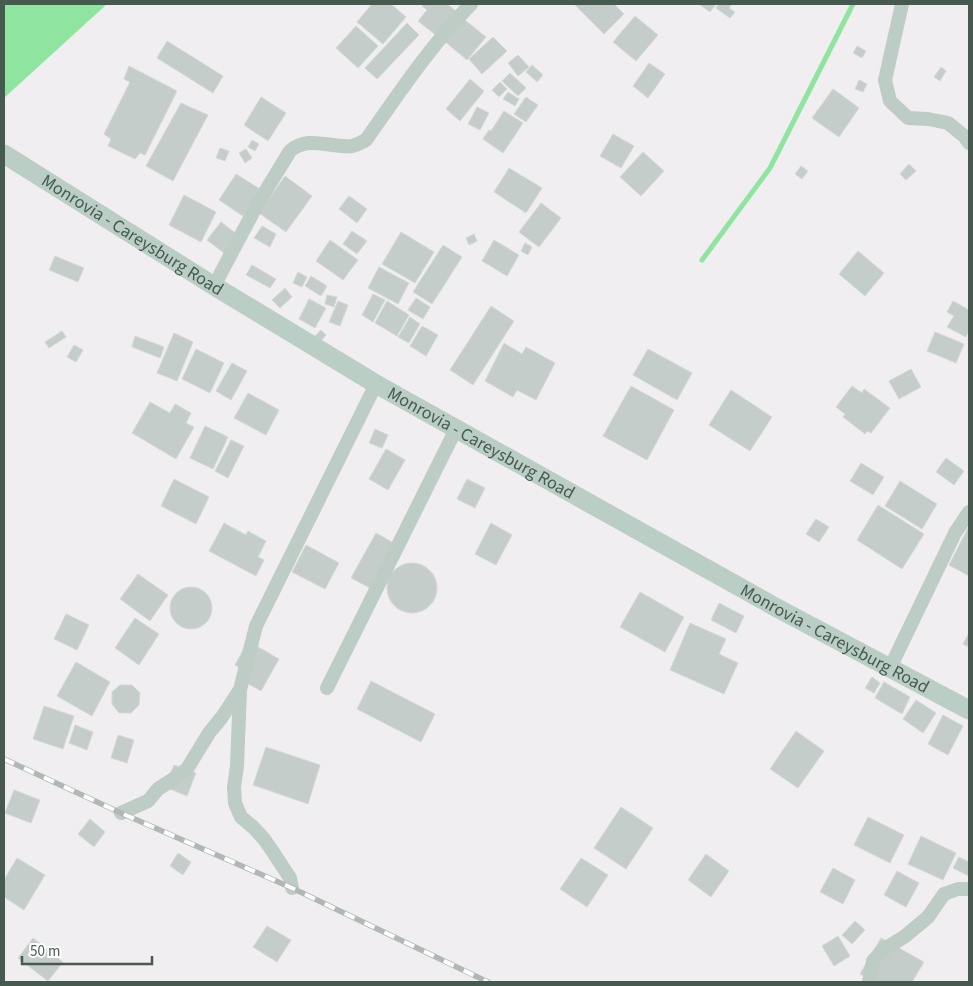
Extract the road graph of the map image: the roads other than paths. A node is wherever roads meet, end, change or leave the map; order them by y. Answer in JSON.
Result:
{"nodes":[{"id":1,"x":471,"y":4,"type":"edge"},
{"id":2,"x":902,"y":4,"type":"edge"},
{"id":3,"x":969,"y":143,"type":"edge"},
{"id":4,"x":4,"y":154,"type":"edge"},
{"id":5,"x":214,"y":286,"type":"junction"},
{"id":6,"x":376,"y":384,"type":"junction"},
{"id":7,"x":456,"y":429,"type":"junction"},
{"id":8,"x":969,"y":512,"type":"edge"},
{"id":9,"x":890,"y":668,"type":"junction"},
{"id":10,"x":327,"y":688,"type":"dead end"},
{"id":11,"x":240,"y":690,"type":"junction"},
{"id":12,"x":969,"y":710,"type":"edge"},
{"id":13,"x":121,"y":813,"type":"dead end"},
{"id":14,"x":292,"y":888,"type":"dead end"},
{"id":15,"x":969,"y":888,"type":"edge"},
{"id":16,"x":869,"y":982,"type":"edge"}],
"edges":[{"from":1,"to":5,"type":"street"},
{"from":2,"to":3,"type":"street"},
{"from":4,"to":5,"type":"main road","name":"Monrovia - Careysburg Road"},
{"from":5,"to":6,"type":"main road","name":"Monrovia - Careysburg Road"},
{"from":6,"to":7,"type":"main road","name":"Monrovia - Careysburg Road"},
{"from":6,"to":11,"type":"street"},
{"from":7,"to":9,"type":"main road","name":"Monrovia - Careysburg Road"},
{"from":7,"to":10,"type":"street"},
{"from":8,"to":9,"type":"street"},
{"from":9,"to":12,"type":"main road","name":"Monrovia - Careysburg Road"},
{"from":11,"to":13,"type":"street"},
{"from":11,"to":14,"type":"street"},
{"from":15,"to":16,"type":"street"}]}
